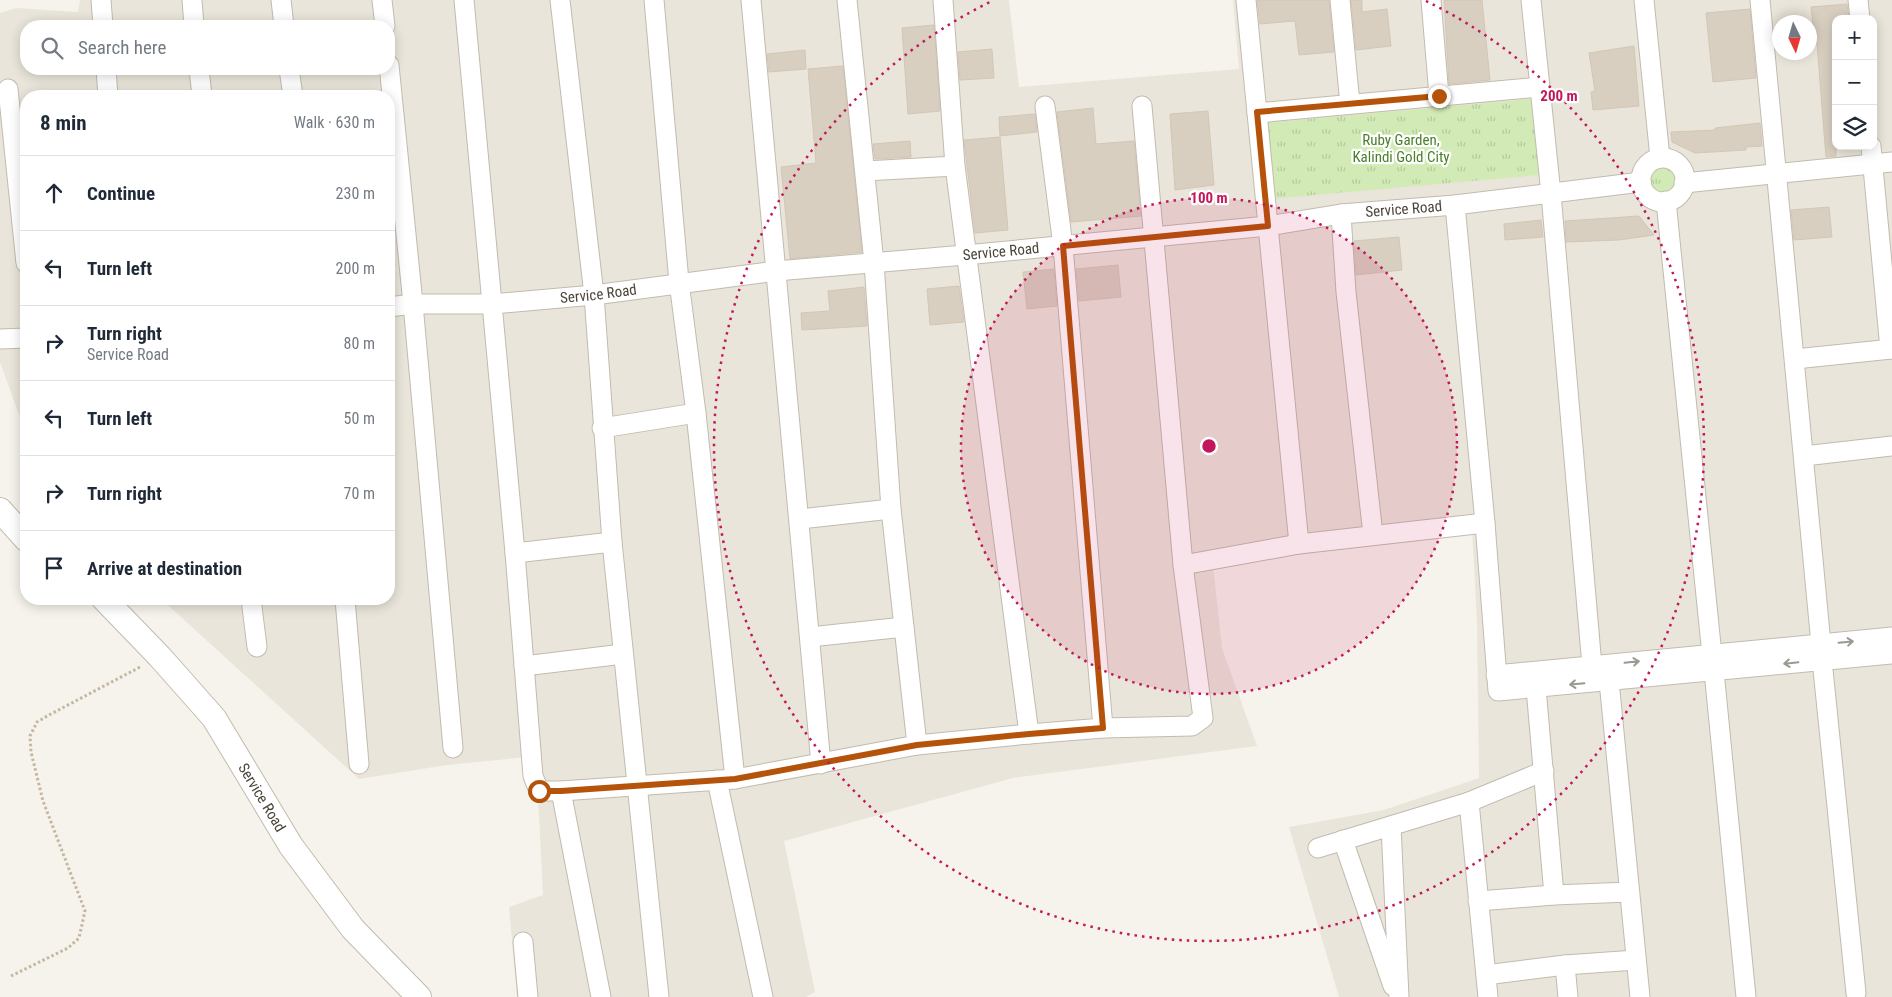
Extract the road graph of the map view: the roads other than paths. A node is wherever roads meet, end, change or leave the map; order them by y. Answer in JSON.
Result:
{"nodes":[{"id":1,"x":101,"y":0,"type":"edge"},
{"id":2,"x":192,"y":0,"type":"edge"},
{"id":3,"x":280,"y":0,"type":"edge"},
{"id":4,"x":382,"y":0,"type":"edge"},
{"id":5,"x":464,"y":0,"type":"edge"},
{"id":6,"x":560,"y":0,"type":"edge"},
{"id":7,"x":654,"y":0,"type":"edge"},
{"id":8,"x":751,"y":0,"type":"edge"},
{"id":9,"x":847,"y":0,"type":"edge"},
{"id":10,"x":943,"y":0,"type":"edge"},
{"id":11,"x":1246,"y":0,"type":"edge"},
{"id":12,"x":1340,"y":0,"type":"edge"},
{"id":13,"x":1431,"y":0,"type":"edge"},
{"id":14,"x":1531,"y":0,"type":"edge"},
{"id":15,"x":1644,"y":0,"type":"edge"},
{"id":16,"x":1760,"y":0,"type":"edge"},
{"id":17,"x":1858,"y":0,"type":"edge"},
{"id":18,"x":1860,"y":15,"type":"edge"},
{"id":19,"x":103,"y":20,"type":"edge"},
{"id":20,"x":194,"y":20,"type":"edge"},
{"id":21,"x":283,"y":20,"type":"edge"},
{"id":22,"x":384,"y":20,"type":"edge"},
{"id":23,"x":106,"y":75,"type":"edge"},
{"id":24,"x":200,"y":75,"type":"edge"},
{"id":25,"x":291,"y":75,"type":"edge"},
{"id":26,"x":389,"y":75,"type":"edge"},
{"id":27,"x":1540,"y":87,"type":"junction"},
{"id":28,"x":8,"y":89,"type":"dead end"},
{"id":29,"x":108,"y":90,"type":"edge"},
{"id":30,"x":201,"y":90,"type":"edge"},
{"id":31,"x":292,"y":90,"type":"edge"},
{"id":32,"x":390,"y":90,"type":"edge"},
{"id":33,"x":1439,"y":96,"type":"junction"},
{"id":34,"x":1350,"y":104,"type":"junction"},
{"id":35,"x":1045,"y":106,"type":"dead end"},
{"id":36,"x":1142,"y":106,"type":"dead end"},
{"id":37,"x":1257,"y":112,"type":"junction"},
{"id":38,"x":1872,"y":155,"type":"edge"},
{"id":39,"x":1660,"y":158,"type":"junction"},
{"id":40,"x":1892,"y":162,"type":"edge"},
{"id":41,"x":955,"y":166,"type":"junction"},
{"id":42,"x":865,"y":171,"type":"junction"},
{"id":43,"x":1777,"y":172,"type":"junction"},
{"id":44,"x":1641,"y":182,"type":"junction"},
{"id":45,"x":1684,"y":183,"type":"junction"},
{"id":46,"x":395,"y":188,"type":"edge"},
{"id":47,"x":1551,"y":194,"type":"junction"},
{"id":48,"x":1666,"y":201,"type":"junction"},
{"id":49,"x":20,"y":205,"type":"edge"},
{"id":50,"x":1455,"y":205,"type":"junction"},
{"id":51,"x":396,"y":209,"type":"edge"},
{"id":52,"x":1341,"y":214,"type":"junction"},
{"id":53,"x":1268,"y":226,"type":"junction"},
{"id":54,"x":1153,"y":236,"type":"junction"},
{"id":55,"x":1063,"y":246,"type":"junction"},
{"id":56,"x":965,"y":255,"type":"junction"},
{"id":57,"x":874,"y":264,"type":"junction"},
{"id":58,"x":776,"y":271,"type":"junction"},
{"id":59,"x":679,"y":282,"type":"junction"},
{"id":60,"x":594,"y":295,"type":"junction"},
{"id":61,"x":413,"y":304,"type":"junction"},
{"id":62,"x":492,"y":304,"type":"junction"},
{"id":63,"x":395,"y":306,"type":"edge"},
{"id":64,"x":20,"y":338,"type":"edge"},
{"id":65,"x":0,"y":339,"type":"edge"},
{"id":66,"x":1891,"y":349,"type":"edge"},
{"id":67,"x":1795,"y":359,"type":"junction"},
{"id":68,"x":696,"y":413,"type":"junction"},
{"id":69,"x":602,"y":428,"type":"junction"},
{"id":70,"x":1892,"y":446,"type":"edge"},
{"id":71,"x":1804,"y":456,"type":"junction"},
{"id":72,"x":891,"y":509,"type":"junction"},
{"id":73,"x":0,"y":510,"type":"edge"},
{"id":74,"x":800,"y":519,"type":"junction"},
{"id":75,"x":1484,"y":524,"type":"junction"},
{"id":76,"x":20,"y":532,"type":"edge"},
{"id":77,"x":1373,"y":536,"type":"junction"},
{"id":78,"x":612,"y":542,"type":"junction"},
{"id":79,"x":1298,"y":544,"type":"junction"},
{"id":80,"x":515,"y":553,"type":"junction"},
{"id":81,"x":1183,"y":565,"type":"junction"},
{"id":82,"x":110,"y":605,"type":"edge"},
{"id":83,"x":252,"y":605,"type":"edge"},
{"id":84,"x":346,"y":605,"type":"edge"},
{"id":85,"x":904,"y":627,"type":"junction"},
{"id":86,"x":810,"y":637,"type":"junction"},
{"id":87,"x":1892,"y":638,"type":"edge"},
{"id":88,"x":256,"y":647,"type":"dead end"},
{"id":89,"x":1822,"y":652,"type":"junction"},
{"id":90,"x":623,"y":654,"type":"junction"},
{"id":91,"x":1892,"y":654,"type":"edge"},
{"id":92,"x":1713,"y":663,"type":"junction"},
{"id":93,"x":524,"y":666,"type":"junction"},
{"id":94,"x":1592,"y":666,"type":"junction"},
{"id":95,"x":1496,"y":675,"type":"junction"},
{"id":96,"x":1609,"y":681,"type":"junction"},
{"id":97,"x":1536,"y":688,"type":"junction"},
{"id":98,"x":1103,"y":728,"type":"junction"},
{"id":99,"x":1029,"y":734,"type":"junction"},
{"id":100,"x":917,"y":745,"type":"junction"},
{"id":101,"x":453,"y":748,"type":"dead end"},
{"id":102,"x":359,"y":764,"type":"dead end"},
{"id":103,"x":821,"y":764,"type":"junction"},
{"id":104,"x":1544,"y":771,"type":"junction"},
{"id":105,"x":726,"y":779,"type":"junction"},
{"id":106,"x":637,"y":785,"type":"junction"},
{"id":107,"x":561,"y":791,"type":"junction"},
{"id":108,"x":1469,"y":802,"type":"junction"},
{"id":109,"x":1391,"y":826,"type":"junction"},
{"id":110,"x":1343,"y":840,"type":"junction"},
{"id":111,"x":1318,"y":848,"type":"dead end"},
{"id":112,"x":1630,"y":892,"type":"junction"},
{"id":113,"x":1554,"y":895,"type":"junction"},
{"id":114,"x":1478,"y":901,"type":"junction"},
{"id":115,"x":524,"y":942,"type":"dead end"},
{"id":116,"x":1636,"y":960,"type":"junction"},
{"id":117,"x":1565,"y":965,"type":"junction"},
{"id":118,"x":1486,"y":975,"type":"junction"},
{"id":119,"x":1856,"y":993,"type":"dead end"},
{"id":120,"x":419,"y":997,"type":"edge"},
{"id":121,"x":528,"y":997,"type":"edge"},
{"id":122,"x":601,"y":997,"type":"edge"},
{"id":123,"x":659,"y":997,"type":"edge"},
{"id":124,"x":763,"y":997,"type":"edge"},
{"id":125,"x":1398,"y":997,"type":"edge"},
{"id":126,"x":1488,"y":997,"type":"edge"},
{"id":127,"x":1568,"y":997,"type":"edge"},
{"id":128,"x":1640,"y":997,"type":"edge"},
{"id":129,"x":1746,"y":997,"type":"edge"}],
"edges":[{"from":1,"to":19,"type":"street"},
{"from":2,"to":20,"type":"street"},
{"from":3,"to":21,"type":"street"},
{"from":4,"to":22,"type":"street"},
{"from":5,"to":62,"type":"street"},
{"from":6,"to":60,"type":"street"},
{"from":7,"to":59,"type":"street"},
{"from":8,"to":58,"type":"street"},
{"from":9,"to":42,"type":"street"},
{"from":10,"to":41,"type":"street"},
{"from":11,"to":37,"type":"street"},
{"from":12,"to":34,"type":"street"},
{"from":13,"to":33,"type":"street"},
{"from":14,"to":27,"type":"street"},
{"from":15,"to":39,"type":"street"},
{"from":16,"to":43,"type":"street"},
{"from":17,"to":18,"type":"street"},
{"from":23,"to":29,"type":"street"},
{"from":24,"to":30,"type":"street"},
{"from":25,"to":31,"type":"street"},
{"from":26,"to":32,"type":"street"},
{"from":27,"to":33,"type":"street"},
{"from":27,"to":47,"type":"street"},
{"from":28,"to":49,"type":"street"},
{"from":33,"to":34,"type":"street"},
{"from":34,"to":37,"type":"street"},
{"from":35,"to":55,"type":"street"},
{"from":36,"to":54,"type":"street"},
{"from":37,"to":53,"type":"street"},
{"from":38,"to":40,"type":"street"},
{"from":38,"to":43,"type":"street"},
{"from":38,"to":66,"type":"street"},
{"from":39,"to":44,"type":"street"},
{"from":39,"to":45,"type":"street"},
{"from":41,"to":42,"type":"street"},
{"from":41,"to":56,"type":"street"},
{"from":42,"to":57,"type":"street"},
{"from":43,"to":45,"type":"street"},
{"from":43,"to":67,"type":"street"},
{"from":44,"to":47,"type":"street","name":"Service Road"},
{"from":44,"to":48,"type":"street"},
{"from":45,"to":48,"type":"street"},
{"from":46,"to":51,"type":"street"},
{"from":47,"to":50,"type":"street","name":"Service Road"},
{"from":47,"to":94,"type":"street"},
{"from":48,"to":92,"type":"street"},
{"from":50,"to":52,"type":"street","name":"Service Road"},
{"from":50,"to":75,"type":"street"},
{"from":51,"to":61,"type":"street"},
{"from":52,"to":53,"type":"street","name":"Service Road"},
{"from":52,"to":77,"type":"street"},
{"from":53,"to":54,"type":"street","name":"Service Road"},
{"from":53,"to":79,"type":"street"},
{"from":54,"to":55,"type":"street","name":"Service Road"},
{"from":54,"to":81,"type":"street"},
{"from":55,"to":56,"type":"street","name":"Service Road"},
{"from":55,"to":98,"type":"street"},
{"from":56,"to":57,"type":"street","name":"Service Road"},
{"from":56,"to":99,"type":"street"},
{"from":57,"to":58,"type":"street","name":"Service Road"},
{"from":57,"to":72,"type":"street"},
{"from":58,"to":59,"type":"street","name":"Service Road"},
{"from":58,"to":74,"type":"street"},
{"from":59,"to":60,"type":"street","name":"Service Road"},
{"from":59,"to":68,"type":"street"},
{"from":60,"to":62,"type":"street","name":"Service Road"},
{"from":60,"to":69,"type":"street"},
{"from":61,"to":62,"type":"street","name":"Service Road"},
{"from":61,"to":63,"type":"street","name":"Service Road"},
{"from":61,"to":101,"type":"street"},
{"from":62,"to":80,"type":"street"},
{"from":64,"to":65,"type":"street"},
{"from":66,"to":67,"type":"street"},
{"from":67,"to":71,"type":"street"},
{"from":68,"to":69,"type":"street"},
{"from":68,"to":105,"type":"street"},
{"from":69,"to":78,"type":"street"},
{"from":70,"to":71,"type":"street"},
{"from":71,"to":89,"type":"street"},
{"from":72,"to":74,"type":"street"},
{"from":72,"to":85,"type":"street"},
{"from":73,"to":76,"type":"street"},
{"from":74,"to":86,"type":"street"},
{"from":75,"to":77,"type":"street"},
{"from":75,"to":95,"type":"street"},
{"from":77,"to":79,"type":"street"},
{"from":78,"to":80,"type":"street"},
{"from":78,"to":90,"type":"street"},
{"from":79,"to":81,"type":"street"},
{"from":80,"to":93,"type":"street"},
{"from":81,"to":98,"type":"street"},
{"from":82,"to":120,"type":"street","name":"Service Road"},
{"from":83,"to":88,"type":"street"},
{"from":84,"to":102,"type":"street"},
{"from":85,"to":86,"type":"street"},
{"from":85,"to":100,"type":"street"},
{"from":86,"to":103,"type":"street"},
{"from":89,"to":87,"type":"street","one_way":true},
{"from":89,"to":91,"type":"street"},
{"from":89,"to":92,"type":"street"},
{"from":89,"to":119,"type":"street"},
{"from":90,"to":93,"type":"street"},
{"from":90,"to":106,"type":"street"},
{"from":94,"to":92,"type":"street","one_way":true},
{"from":92,"to":96,"type":"street"},
{"from":92,"to":129,"type":"street"},
{"from":93,"to":107,"type":"street"},
{"from":94,"to":95,"type":"street"},
{"from":95,"to":97,"type":"street"},
{"from":96,"to":97,"type":"street","one_way":true},
{"from":96,"to":112,"type":"street"},
{"from":97,"to":104,"type":"street"},
{"from":98,"to":99,"type":"street"},
{"from":99,"to":100,"type":"street"},
{"from":100,"to":103,"type":"street"},
{"from":103,"to":105,"type":"street"},
{"from":104,"to":108,"type":"street"},
{"from":104,"to":113,"type":"street"},
{"from":105,"to":106,"type":"street"},
{"from":105,"to":124,"type":"street"},
{"from":106,"to":107,"type":"street"},
{"from":106,"to":123,"type":"street"},
{"from":107,"to":122,"type":"street"},
{"from":108,"to":109,"type":"street"},
{"from":108,"to":114,"type":"street"},
{"from":109,"to":110,"type":"street"},
{"from":109,"to":125,"type":"street"},
{"from":110,"to":111,"type":"street"},
{"from":110,"to":125,"type":"street"},
{"from":112,"to":113,"type":"street"},
{"from":112,"to":116,"type":"street"},
{"from":113,"to":114,"type":"street"},
{"from":114,"to":118,"type":"street"},
{"from":115,"to":121,"type":"street"},
{"from":116,"to":117,"type":"street"},
{"from":116,"to":128,"type":"street"},
{"from":117,"to":118,"type":"street"},
{"from":117,"to":127,"type":"street"},
{"from":118,"to":126,"type":"street"}]}
